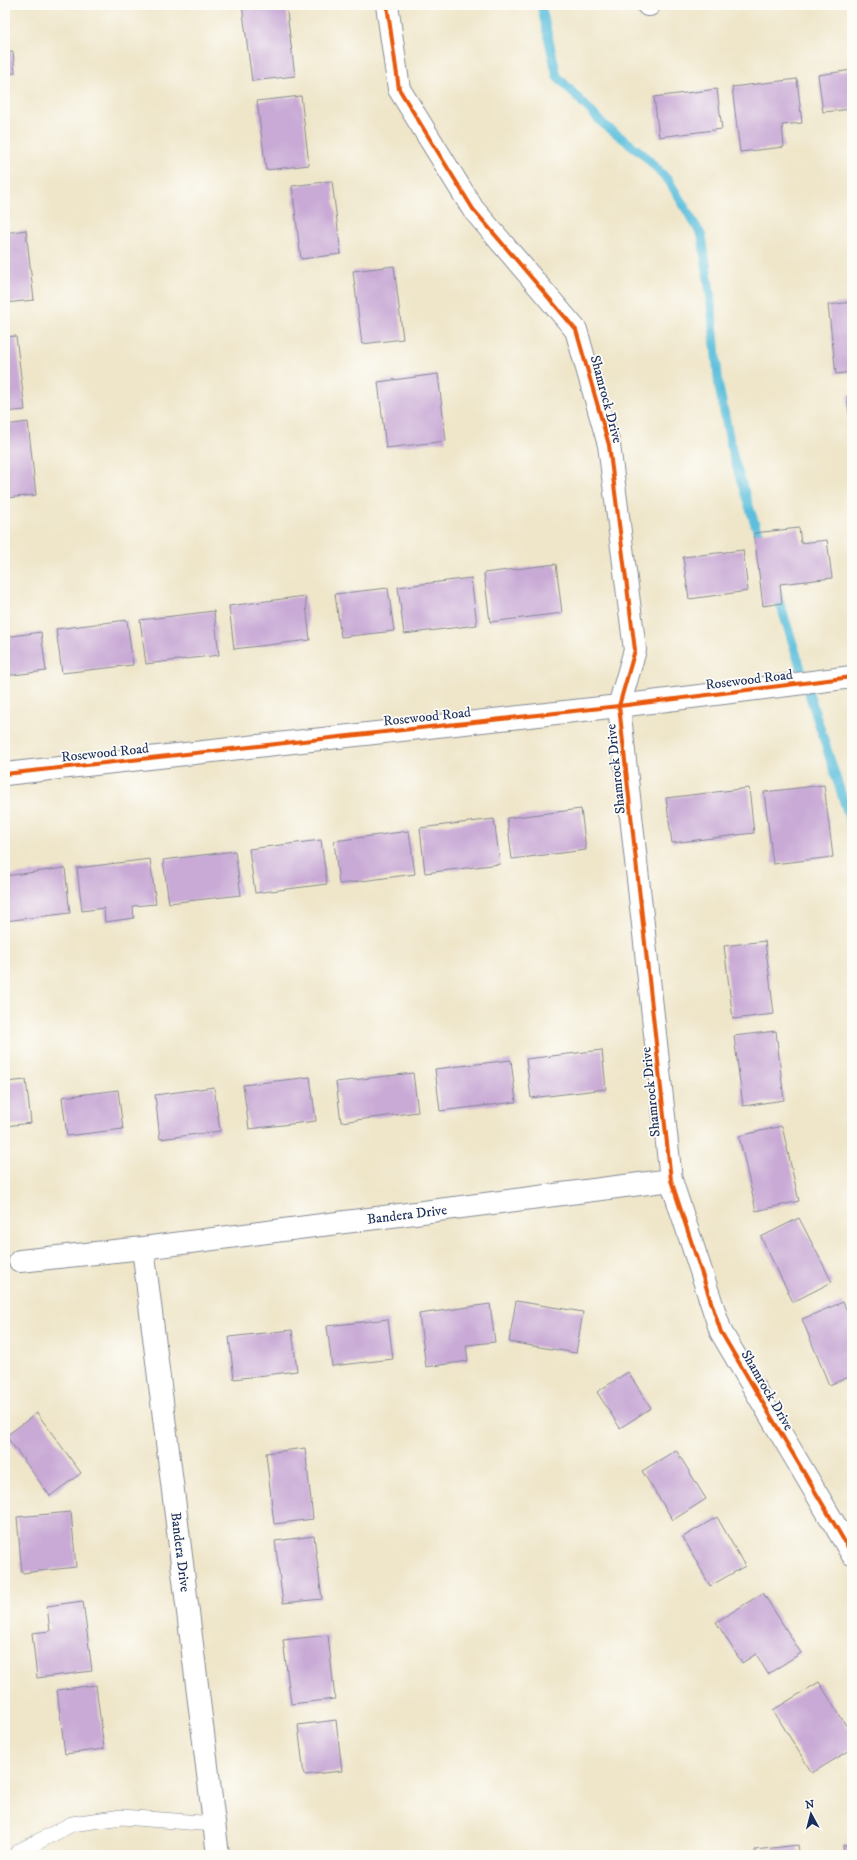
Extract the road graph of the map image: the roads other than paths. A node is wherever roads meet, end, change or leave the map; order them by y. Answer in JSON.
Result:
{"nodes":[{"id":1,"x":387,"y":5,"type":"edge"},
{"id":2,"x":852,"y":677,"type":"edge"},
{"id":3,"x":619,"y":706,"type":"junction"},
{"id":4,"x":5,"y":774,"type":"edge"},
{"id":5,"x":670,"y":1180,"type":"junction"},
{"id":6,"x":143,"y":1248,"type":"junction"},
{"id":7,"x":20,"y":1261,"type":"dead end"},
{"id":8,"x":852,"y":1554,"type":"edge"},
{"id":9,"x":214,"y":1824,"type":"junction"},
{"id":10,"x":16,"y":1855,"type":"edge"},
{"id":11,"x":218,"y":1855,"type":"edge"}],
"edges":[{"from":1,"to":3,"type":"street","name":"Shamrock Drive"},
{"from":2,"to":3,"type":"street","name":"Rosewood Road"},
{"from":3,"to":4,"type":"street","name":"Rosewood Road"},
{"from":3,"to":5,"type":"street","name":"Shamrock Drive"},
{"from":5,"to":6,"type":"street","name":"Bandera Drive"},
{"from":5,"to":8,"type":"street","name":"Shamrock Drive"},
{"from":6,"to":7,"type":"street","name":"Bandera Drive"},
{"from":6,"to":9,"type":"street","name":"Bandera Drive"},
{"from":9,"to":10,"type":"lane"},
{"from":9,"to":11,"type":"street","name":"Bandera Drive"}]}
